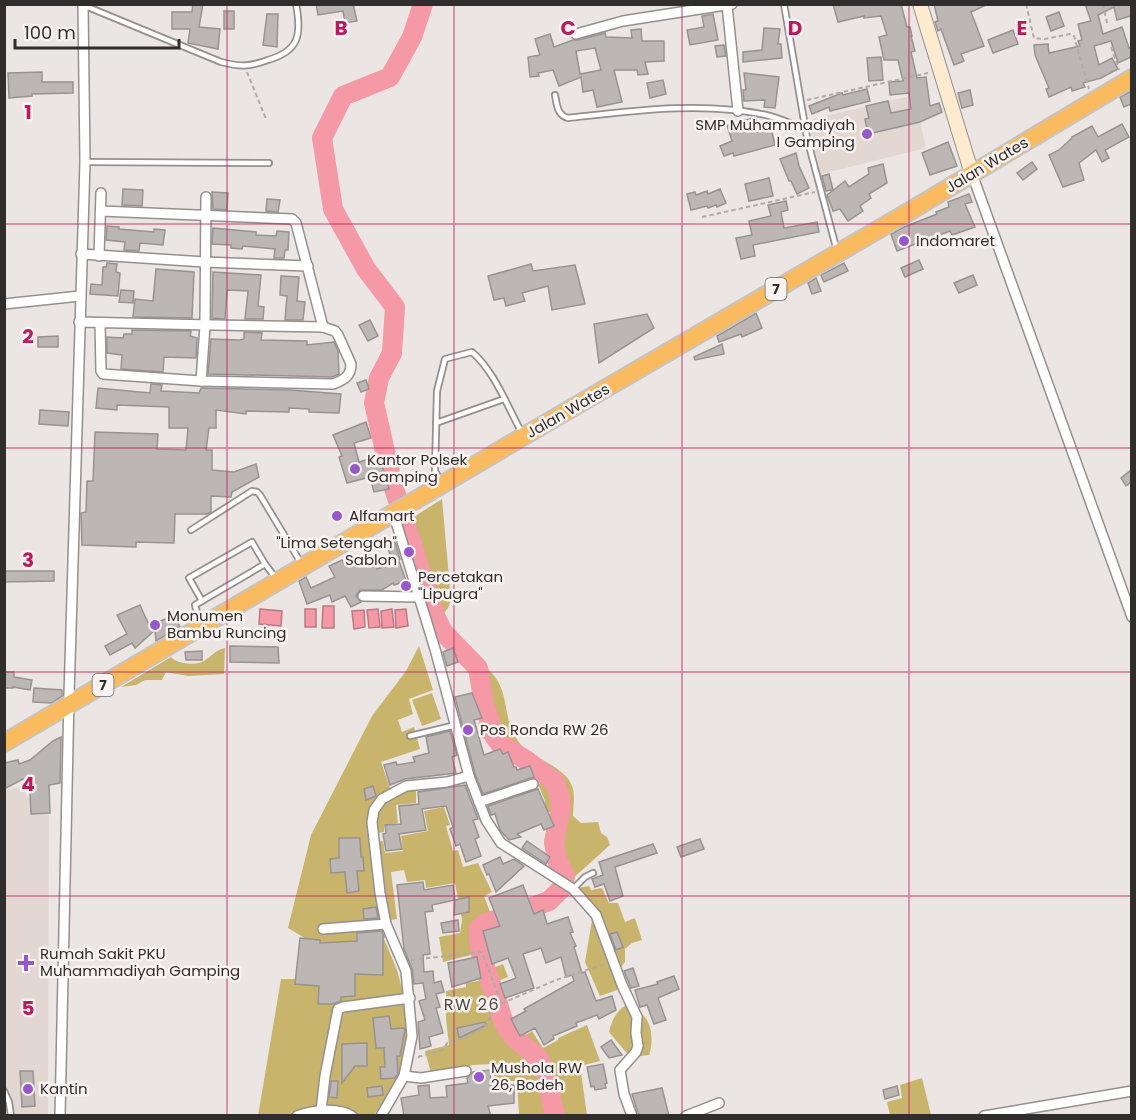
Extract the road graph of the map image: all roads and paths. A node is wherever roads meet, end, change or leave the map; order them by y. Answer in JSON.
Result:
{"nodes":[{"id":1,"x":296,"y":4,"type":"edge"},
{"id":2,"x":732,"y":4,"type":"edge"},
{"id":3,"x":784,"y":4,"type":"edge"},
{"id":4,"x":920,"y":4,"type":"edge"},
{"id":5,"x":1026,"y":4,"type":"edge"},
{"id":6,"x":1103,"y":4,"type":"edge"},
{"id":7,"x":83,"y":5,"type":"edge"},
{"id":8,"x":727,"y":5,"type":"edge"},
{"id":9,"x":1107,"y":23,"type":"dead end"},
{"id":10,"x":576,"y":34,"type":"dead end"},
{"id":11,"x":1111,"y":48,"type":"dead end"},
{"id":12,"x":245,"y":67,"type":"junction"},
{"id":13,"x":939,"y":70,"type":"junction"},
{"id":14,"x":1128,"y":81,"type":"edge"},
{"id":15,"x":555,"y":95,"type":"dead end"},
{"id":16,"x":801,"y":101,"type":"junction"},
{"id":17,"x":1093,"y":103,"type":"junction"},
{"id":18,"x":738,"y":111,"type":"junction"},
{"id":19,"x":266,"y":119,"type":"dead end"},
{"id":20,"x":806,"y":129,"type":"junction"},
{"id":21,"x":85,"y":162,"type":"junction"},
{"id":22,"x":269,"y":163,"type":"dead end"},
{"id":23,"x":972,"y":174,"type":"junction"},
{"id":24,"x":821,"y":191,"type":"junction"},
{"id":25,"x":101,"y":194,"type":"dead end"},
{"id":26,"x":206,"y":197,"type":"dead end"},
{"id":27,"x":101,"y":211,"type":"junction"},
{"id":28,"x":205,"y":216,"type":"junction"},
{"id":29,"x":702,"y":217,"type":"dead end"},
{"id":30,"x":837,"y":252,"type":"junction"},
{"id":31,"x":81,"y":254,"type":"junction"},
{"id":32,"x":99,"y":256,"type":"junction"},
{"id":33,"x":205,"y":262,"type":"junction"},
{"id":34,"x":308,"y":266,"type":"junction"},
{"id":35,"x":80,"y":296,"type":"junction"},
{"id":36,"x":4,"y":304,"type":"edge"},
{"id":37,"x":79,"y":322,"type":"junction"},
{"id":38,"x":100,"y":323,"type":"junction"},
{"id":39,"x":205,"y":326,"type":"junction"},
{"id":40,"x":323,"y":327,"type":"junction"},
{"id":41,"x":201,"y":381,"type":"junction"},
{"id":42,"x":504,"y":399,"type":"junction"},
{"id":43,"x":436,"y":423,"type":"junction"},
{"id":44,"x":524,"y":436,"type":"junction"},
{"id":45,"x":443,"y":484,"type":"junction"},
{"id":46,"x":395,"y":513,"type":"junction"},
{"id":47,"x":191,"y":530,"type":"dead end"},
{"id":48,"x":265,"y":564,"type":"junction"},
{"id":49,"x":304,"y":567,"type":"junction"},
{"id":50,"x":279,"y":582,"type":"junction"},
{"id":51,"x":363,"y":596,"type":"dead end"},
{"id":52,"x":419,"y":597,"type":"junction"},
{"id":53,"x":202,"y":601,"type":"junction"},
{"id":54,"x":1131,"y":616,"type":"edge"},
{"id":55,"x":202,"y":627,"type":"junction"},
{"id":56,"x":69,"y":706,"type":"junction"},
{"id":57,"x":456,"y":725,"type":"junction"},
{"id":58,"x":410,"y":736,"type":"dead end"},
{"id":59,"x":4,"y":743,"type":"edge"},
{"id":60,"x":469,"y":776,"type":"junction"},
{"id":61,"x":533,"y":784,"type":"dead end"},
{"id":62,"x":478,"y":802,"type":"junction"},
{"id":63,"x":593,"y":873,"type":"dead end"},
{"id":64,"x":574,"y":887,"type":"junction"},
{"id":65,"x":386,"y":924,"type":"junction"},
{"id":66,"x":323,"y":929,"type":"dead end"},
{"id":67,"x":403,"y":960,"type":"junction"},
{"id":68,"x":613,"y":961,"type":"junction"},
{"id":69,"x":410,"y":998,"type":"junction"},
{"id":70,"x":499,"y":1005,"type":"junction"},
{"id":71,"x":409,"y":1058,"type":"junction"},
{"id":72,"x":466,"y":1071,"type":"dead end"},
{"id":73,"x":404,"y":1076,"type":"junction"},
{"id":74,"x":4,"y":1091,"type":"edge"},
{"id":75,"x":1131,"y":1091,"type":"edge"},
{"id":76,"x":719,"y":1103,"type":"dead end"},
{"id":77,"x":321,"y":1112,"type":"junction"},
{"id":78,"x":349,"y":1115,"type":"edge"},
{"id":79,"x":11,"y":1116,"type":"edge"},
{"id":80,"x":60,"y":1116,"type":"edge"},
{"id":81,"x":297,"y":1116,"type":"edge"},
{"id":82,"x":381,"y":1116,"type":"edge"},
{"id":83,"x":632,"y":1116,"type":"edge"},
{"id":84,"x":686,"y":1116,"type":"edge"},
{"id":85,"x":984,"y":1116,"type":"edge"}],
"edges":[{"from":1,"to":12,"type":"lane"},
{"from":2,"to":8,"type":"street"},
{"from":3,"to":16,"type":"lane"},
{"from":4,"to":13,"type":"street"},
{"from":5,"to":17,"type":"path"},
{"from":6,"to":9,"type":"path"},
{"from":7,"to":12,"type":"lane"},
{"from":7,"to":21,"type":"street"},
{"from":8,"to":10,"type":"street"},
{"from":8,"to":18,"type":"street"},
{"from":11,"to":14,"type":"path"},
{"from":12,"to":19,"type":"path"},
{"from":13,"to":16,"type":"path"},
{"from":13,"to":23,"type":"street"},
{"from":14,"to":17,"type":"highway","name":"Jalan Wates","number":"7"},
{"from":15,"to":18,"type":"lane"},
{"from":16,"to":20,"type":"lane"},
{"from":17,"to":23,"type":"highway","name":"Jalan Wates","number":"7"},
{"from":18,"to":20,"type":"lane"},
{"from":20,"to":24,"type":"lane"},
{"from":21,"to":22,"type":"lane"},
{"from":21,"to":31,"type":"street"},
{"from":23,"to":30,"type":"highway","name":"Jalan Wates","number":"7"},
{"from":23,"to":54,"type":"street"},
{"from":24,"to":29,"type":"path"},
{"from":24,"to":30,"type":"lane"},
{"from":25,"to":27,"type":"street"},
{"from":26,"to":28,"type":"street"},
{"from":27,"to":28,"type":"street"},
{"from":27,"to":32,"type":"street"},
{"from":28,"to":33,"type":"street"},
{"from":28,"to":34,"type":"street"},
{"from":30,"to":44,"type":"highway","name":"Jalan Wates","number":"7"},
{"from":31,"to":32,"type":"street"},
{"from":31,"to":35,"type":"street"},
{"from":32,"to":33,"type":"street"},
{"from":33,"to":34,"type":"street"},
{"from":33,"to":39,"type":"street"},
{"from":34,"to":40,"type":"street"},
{"from":35,"to":36,"type":"street"},
{"from":35,"to":37,"type":"street"},
{"from":37,"to":38,"type":"street"},
{"from":37,"to":56,"type":"street"},
{"from":38,"to":39,"type":"street"},
{"from":38,"to":41,"type":"street"},
{"from":39,"to":40,"type":"street"},
{"from":39,"to":41,"type":"street"},
{"from":40,"to":41,"type":"street"},
{"from":42,"to":43,"type":"lane"},
{"from":42,"to":43,"type":"lane"},
{"from":42,"to":44,"type":"lane"},
{"from":43,"to":45,"type":"lane"},
{"from":44,"to":45,"type":"highway","name":"Jalan Wates","number":"7"},
{"from":45,"to":46,"type":"highway","name":"Jalan Wates","number":"7"},
{"from":46,"to":49,"type":"highway","name":"Jalan Wates","number":"7"},
{"from":46,"to":52,"type":"street"},
{"from":47,"to":49,"type":"lane"},
{"from":48,"to":50,"type":"lane"},
{"from":48,"to":53,"type":"lane"},
{"from":48,"to":53,"type":"lane"},
{"from":49,"to":50,"type":"highway","name":"Jalan Wates","number":"7"},
{"from":50,"to":55,"type":"highway","name":"Jalan Wates","number":"7"},
{"from":51,"to":52,"type":"street"},
{"from":52,"to":57,"type":"street"},
{"from":53,"to":55,"type":"lane"},
{"from":55,"to":56,"type":"highway","name":"Jalan Wates","number":"7"},
{"from":56,"to":59,"type":"highway","name":"Jalan Wates","number":"7"},
{"from":56,"to":80,"type":"street"},
{"from":57,"to":58,"type":"lane"},
{"from":57,"to":60,"type":"street"},
{"from":60,"to":62,"type":"street"},
{"from":60,"to":65,"type":"street"},
{"from":61,"to":62,"type":"street"},
{"from":62,"to":64,"type":"street"},
{"from":63,"to":64,"type":"lane"},
{"from":64,"to":68,"type":"street"},
{"from":65,"to":66,"type":"street"},
{"from":65,"to":67,"type":"street"},
{"from":67,"to":69,"type":"street"},
{"from":67,"to":70,"type":"path"},
{"from":68,"to":70,"type":"path"},
{"from":68,"to":83,"type":"street"},
{"from":69,"to":71,"type":"street"},
{"from":69,"to":77,"type":"street"},
{"from":70,"to":71,"type":"path"},
{"from":71,"to":73,"type":"street"},
{"from":72,"to":73,"type":"street"},
{"from":73,"to":82,"type":"street"},
{"from":74,"to":79,"type":"lane"},
{"from":75,"to":85,"type":"street"},
{"from":76,"to":84,"type":"street"},
{"from":77,"to":78,"type":"street"},
{"from":77,"to":81,"type":"street"}]}
